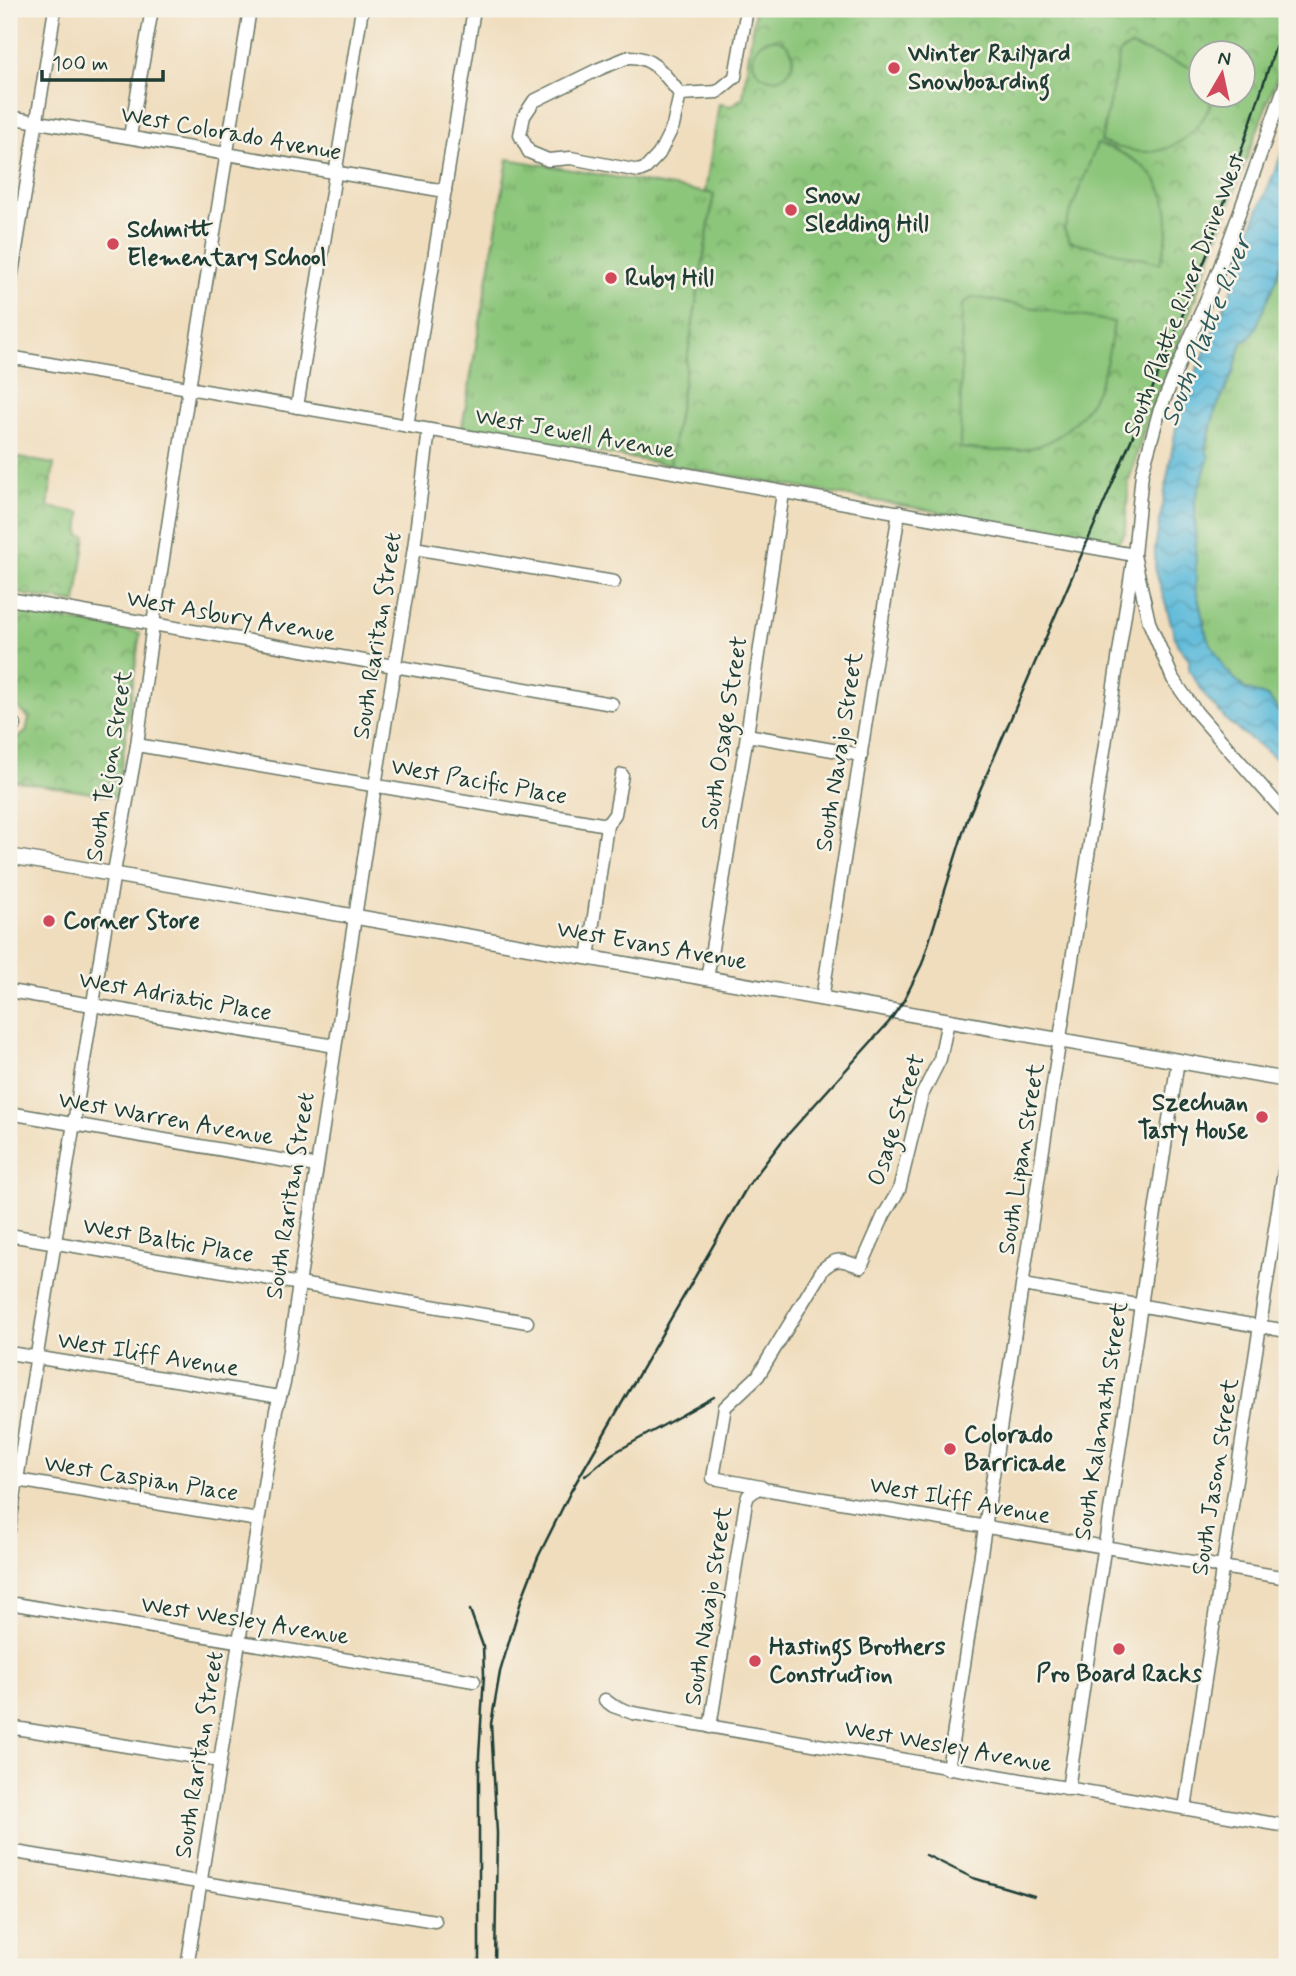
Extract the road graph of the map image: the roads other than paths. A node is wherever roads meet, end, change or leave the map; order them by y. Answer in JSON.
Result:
{"nodes":[{"id":1,"x":55,"y":9,"type":"edge"},
{"id":2,"x":152,"y":9,"type":"edge"},
{"id":3,"x":250,"y":9,"type":"edge"},
{"id":4,"x":362,"y":9,"type":"edge"},
{"id":5,"x":474,"y":9,"type":"edge"},
{"id":6,"x":747,"y":9,"type":"edge"},
{"id":7,"x":1287,"y":80,"type":"edge"},
{"id":8,"x":680,"y":94,"type":"junction"},
{"id":9,"x":9,"y":117,"type":"edge"},
{"id":10,"x":36,"y":121,"type":"junction"},
{"id":11,"x":130,"y":136,"type":"junction"},
{"id":12,"x":225,"y":154,"type":"junction"},
{"id":13,"x":334,"y":174,"type":"junction"},
{"id":14,"x":445,"y":191,"type":"junction"},
{"id":15,"x":9,"y":292,"type":"edge"},
{"id":16,"x":9,"y":357,"type":"edge"},
{"id":17,"x":189,"y":388,"type":"junction"},
{"id":18,"x":297,"y":407,"type":"junction"},
{"id":19,"x":407,"y":426,"type":"junction"},
{"id":20,"x":429,"y":430,"type":"junction"},
{"id":21,"x":783,"y":493,"type":"junction"},
{"id":22,"x":899,"y":512,"type":"junction"},
{"id":23,"x":414,"y":548,"type":"junction"},
{"id":24,"x":1134,"y":555,"type":"junction"},
{"id":25,"x":614,"y":582,"type":"dead end"},
{"id":26,"x":9,"y":599,"type":"edge"},
{"id":27,"x":153,"y":624,"type":"junction"},
{"id":28,"x":395,"y":667,"type":"junction"},
{"id":29,"x":612,"y":704,"type":"dead end"},
{"id":30,"x":747,"y":735,"type":"junction"},
{"id":31,"x":137,"y":745,"type":"junction"},
{"id":32,"x":861,"y":755,"type":"junction"},
{"id":33,"x":622,"y":775,"type":"dead end"},
{"id":34,"x":375,"y":786,"type":"junction"},
{"id":35,"x":1287,"y":815,"type":"edge"},
{"id":36,"x":607,"y":825,"type":"junction"},
{"id":37,"x":9,"y":856,"type":"edge"},
{"id":38,"x":114,"y":874,"type":"junction"},
{"id":39,"x":356,"y":915,"type":"junction"},
{"id":40,"x":588,"y":958,"type":"junction"},
{"id":41,"x":707,"y":979,"type":"junction"},
{"id":42,"x":9,"y":990,"type":"edge"},
{"id":43,"x":822,"y":999,"type":"junction"},
{"id":44,"x":93,"y":1005,"type":"junction"},
{"id":45,"x":948,"y":1021,"type":"junction"},
{"id":46,"x":1061,"y":1040,"type":"junction"},
{"id":47,"x":335,"y":1046,"type":"junction"},
{"id":48,"x":1178,"y":1060,"type":"junction"},
{"id":49,"x":1287,"y":1080,"type":"edge"},
{"id":50,"x":9,"y":1113,"type":"edge"},
{"id":51,"x":74,"y":1124,"type":"junction"},
{"id":52,"x":1287,"y":1152,"type":"edge"},
{"id":53,"x":316,"y":1166,"type":"junction"},
{"id":54,"x":9,"y":1235,"type":"edge"},
{"id":55,"x":55,"y":1243,"type":"junction"},
{"id":56,"x":298,"y":1284,"type":"junction"},
{"id":57,"x":1023,"y":1285,"type":"junction"},
{"id":58,"x":1140,"y":1305,"type":"junction"},
{"id":59,"x":527,"y":1322,"type":"dead end"},
{"id":60,"x":1261,"y":1326,"type":"junction"},
{"id":61,"x":1287,"y":1331,"type":"edge"},
{"id":62,"x":9,"y":1353,"type":"edge"},
{"id":63,"x":36,"y":1358,"type":"junction"},
{"id":64,"x":280,"y":1397,"type":"junction"},
{"id":65,"x":17,"y":1480,"type":"junction"},
{"id":66,"x":757,"y":1490,"type":"junction"},
{"id":67,"x":258,"y":1520,"type":"junction"},
{"id":68,"x":985,"y":1526,"type":"junction"},
{"id":69,"x":9,"y":1531,"type":"edge"},
{"id":70,"x":1104,"y":1546,"type":"junction"},
{"id":71,"x":1223,"y":1567,"type":"junction"},
{"id":72,"x":1287,"y":1578,"type":"edge"},
{"id":73,"x":9,"y":1603,"type":"edge"},
{"id":74,"x":239,"y":1642,"type":"junction"},
{"id":75,"x":474,"y":1681,"type":"dead end"},
{"id":76,"x":605,"y":1700,"type":"dead end"},
{"id":77,"x":9,"y":1727,"type":"edge"},
{"id":78,"x":710,"y":1727,"type":"junction"},
{"id":79,"x":220,"y":1761,"type":"junction"},
{"id":80,"x":948,"y":1769,"type":"junction"},
{"id":81,"x":1068,"y":1788,"type":"junction"},
{"id":82,"x":1185,"y":1808,"type":"junction"},
{"id":83,"x":1287,"y":1826,"type":"edge"},
{"id":84,"x":9,"y":1851,"type":"edge"},
{"id":85,"x":200,"y":1882,"type":"junction"},
{"id":86,"x":435,"y":1921,"type":"dead end"},
{"id":87,"x":187,"y":1967,"type":"edge"}],
"edges":[{"from":1,"to":10,"type":"street"},
{"from":2,"to":11,"type":"street"},
{"from":3,"to":12,"type":"street","name":"South Tejon Street"},
{"from":4,"to":13,"type":"street"},
{"from":5,"to":14,"type":"street"},
{"from":6,"to":8,"type":"street"},
{"from":7,"to":24,"type":"street","name":"South Platte River Drive West"},
{"from":8,"to":8,"type":"street"},
{"from":9,"to":10,"type":"street","name":"West Colorado Avenue"},
{"from":10,"to":11,"type":"street","name":"West Colorado Avenue"},
{"from":10,"to":15,"type":"street"},
{"from":11,"to":12,"type":"street","name":"West Colorado Avenue"},
{"from":12,"to":13,"type":"street","name":"West Colorado Avenue"},
{"from":12,"to":17,"type":"street","name":"South Tejon Street"},
{"from":13,"to":14,"type":"street","name":"West Colorado Avenue"},
{"from":13,"to":18,"type":"street"},
{"from":14,"to":19,"type":"street"},
{"from":16,"to":17,"type":"street","name":"West Jewell Avenue"},
{"from":17,"to":18,"type":"street","name":"West Jewell Avenue"},
{"from":17,"to":27,"type":"street","name":"South Tejon Street"},
{"from":18,"to":19,"type":"street","name":"West Jewell Avenue"},
{"from":19,"to":20,"type":"street","name":"West Jewell Avenue"},
{"from":20,"to":21,"type":"street","name":"West Jewell Avenue"},
{"from":20,"to":23,"type":"street","name":"South Raritan Street"},
{"from":21,"to":22,"type":"street","name":"West Jewell Avenue"},
{"from":21,"to":30,"type":"street","name":"South Osage Street"},
{"from":22,"to":24,"type":"street","name":"West Jewell Avenue"},
{"from":22,"to":32,"type":"street","name":"South Navajo Street"},
{"from":23,"to":25,"type":"street"},
{"from":23,"to":28,"type":"street","name":"South Raritan Street"},
{"from":24,"to":35,"type":"street","name":"South Platte River Drive West"},
{"from":24,"to":46,"type":"street","name":"South Lipan Street"},
{"from":26,"to":27,"type":"street","name":"West Asbury Avenue"},
{"from":27,"to":28,"type":"street","name":"West Asbury Avenue"},
{"from":27,"to":31,"type":"street","name":"South Tejon Street"},
{"from":28,"to":29,"type":"street","name":"West Asbury Avenue"},
{"from":28,"to":34,"type":"street","name":"South Raritan Street"},
{"from":30,"to":32,"type":"street"},
{"from":30,"to":41,"type":"street","name":"South Osage Street"},
{"from":31,"to":34,"type":"street","name":"West Pacific Place"},
{"from":31,"to":38,"type":"street","name":"South Tejon Street"},
{"from":32,"to":43,"type":"street","name":"South Navajo Street"},
{"from":33,"to":36,"type":"street"},
{"from":34,"to":36,"type":"street","name":"West Pacific Place"},
{"from":34,"to":39,"type":"street","name":"South Raritan Street"},
{"from":36,"to":40,"type":"street"},
{"from":37,"to":38,"type":"main road","name":"West Evans Avenue"},
{"from":38,"to":39,"type":"main road","name":"West Evans Avenue"},
{"from":38,"to":44,"type":"street","name":"South Tejon Street"},
{"from":39,"to":40,"type":"main road","name":"West Evans Avenue"},
{"from":39,"to":47,"type":"street","name":"South Raritan Street"},
{"from":40,"to":41,"type":"main road","name":"West Evans Avenue"},
{"from":41,"to":43,"type":"main road","name":"West Evans Avenue"},
{"from":42,"to":44,"type":"street","name":"West Adriatic Place"},
{"from":43,"to":45,"type":"main road","name":"West Evans Avenue"},
{"from":44,"to":47,"type":"street","name":"West Adriatic Place"},
{"from":44,"to":51,"type":"street","name":"South Tejon Street"},
{"from":45,"to":46,"type":"main road","name":"West Evans Avenue"},
{"from":45,"to":66,"type":"street","name":"Osage Street"},
{"from":46,"to":48,"type":"main road","name":"West Evans Avenue"},
{"from":46,"to":57,"type":"street","name":"South Lipan Street"},
{"from":47,"to":53,"type":"street","name":"South Raritan Street"},
{"from":48,"to":49,"type":"main road","name":"West Evans Avenue"},
{"from":48,"to":58,"type":"street","name":"South Kalamath Street"},
{"from":50,"to":51,"type":"street","name":"West Warren Avenue"},
{"from":51,"to":53,"type":"street","name":"West Warren Avenue"},
{"from":51,"to":55,"type":"street","name":"South Tejon Street"},
{"from":52,"to":60,"type":"street","name":"South Jason Street"},
{"from":53,"to":56,"type":"street","name":"South Raritan Street"},
{"from":54,"to":55,"type":"street","name":"West Baltic Place"},
{"from":55,"to":56,"type":"street","name":"West Baltic Place"},
{"from":55,"to":63,"type":"street","name":"South Tejon Street"},
{"from":56,"to":59,"type":"street","name":"West Baltic Place"},
{"from":56,"to":64,"type":"street","name":"South Raritan Street"},
{"from":57,"to":58,"type":"street"},
{"from":57,"to":68,"type":"street","name":"South Lipan Street"},
{"from":58,"to":60,"type":"street"},
{"from":58,"to":70,"type":"street","name":"South Kalamath Street"},
{"from":60,"to":61,"type":"street"},
{"from":60,"to":71,"type":"street","name":"South Jason Street"},
{"from":62,"to":63,"type":"street","name":"West Iliff Avenue"},
{"from":63,"to":64,"type":"street","name":"West Iliff Avenue"},
{"from":63,"to":65,"type":"street","name":"South Tejon Street"},
{"from":64,"to":67,"type":"street","name":"South Raritan Street"},
{"from":65,"to":67,"type":"street","name":"West Caspian Place"},
{"from":65,"to":69,"type":"street","name":"South Tejon Street"},
{"from":66,"to":68,"type":"street","name":"West Iliff Avenue"},
{"from":66,"to":78,"type":"street","name":"South Navajo Street"},
{"from":67,"to":74,"type":"street","name":"South Raritan Street"},
{"from":68,"to":70,"type":"street","name":"West Iliff Avenue"},
{"from":68,"to":80,"type":"street","name":"South Lipan Street"},
{"from":70,"to":71,"type":"street","name":"West Iliff Avenue"},
{"from":70,"to":81,"type":"street","name":"South Kalamath Street"},
{"from":71,"to":72,"type":"street","name":"West Iliff Avenue"},
{"from":71,"to":82,"type":"street","name":"South Jason Street"},
{"from":73,"to":74,"type":"street","name":"West Wesley Avenue"},
{"from":74,"to":75,"type":"street","name":"West Wesley Avenue"},
{"from":74,"to":79,"type":"street","name":"South Raritan Street"},
{"from":76,"to":78,"type":"street","name":"West Wesley Avenue"},
{"from":77,"to":79,"type":"street"},
{"from":78,"to":80,"type":"street","name":"West Wesley Avenue"},
{"from":79,"to":85,"type":"street","name":"South Raritan Street"},
{"from":80,"to":81,"type":"street","name":"West Wesley Avenue"},
{"from":81,"to":82,"type":"street","name":"West Wesley Avenue"},
{"from":82,"to":83,"type":"street","name":"West Wesley Avenue"},
{"from":84,"to":85,"type":"street"},
{"from":85,"to":86,"type":"street"},
{"from":85,"to":87,"type":"street","name":"South Raritan Street"}]}
